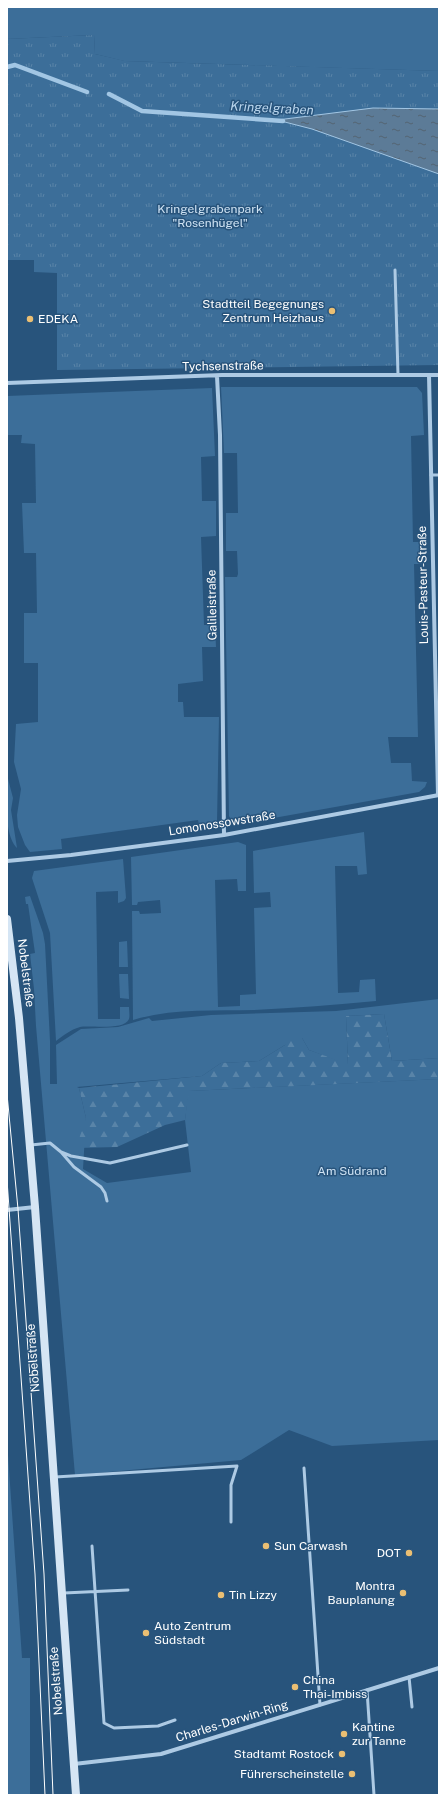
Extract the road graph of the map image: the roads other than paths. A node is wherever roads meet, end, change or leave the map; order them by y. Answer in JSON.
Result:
{"nodes":[{"id":1,"x":395,"y":270,"type":"dead end"},
{"id":2,"x":398,"y":374,"type":"junction"},
{"id":3,"x":429,"y":375,"type":"junction"},
{"id":4,"x":439,"y":375,"type":"edge"},
{"id":5,"x":217,"y":376,"type":"junction"},
{"id":6,"x":7,"y":382,"type":"edge"},
{"id":7,"x":431,"y":475,"type":"junction"},
{"id":8,"x":439,"y":475,"type":"edge"},
{"id":9,"x":438,"y":795,"type":"edge"},
{"id":10,"x":224,"y":835,"type":"junction"},
{"id":11,"x":7,"y":861,"type":"edge"},
{"id":12,"x":7,"y":919,"type":"edge"},
{"id":13,"x":30,"y":1145,"type":"junction"},
{"id":14,"x":187,"y":1145,"type":"dead end"},
{"id":15,"x":61,"y":1152,"type":"junction"},
{"id":16,"x":107,"y":1201,"type":"dead end"},
{"id":17,"x":35,"y":1207,"type":"junction"},
{"id":18,"x":7,"y":1210,"type":"edge"},
{"id":19,"x":304,"y":1468,"type":"dead end"},
{"id":20,"x":54,"y":1477,"type":"junction"},
{"id":21,"x":231,"y":1522,"type":"dead end"},
{"id":22,"x":92,"y":1546,"type":"dead end"},
{"id":23,"x":128,"y":1590,"type":"dead end"},
{"id":24,"x":96,"y":1591,"type":"junction"},
{"id":25,"x":62,"y":1594,"type":"junction"},
{"id":26,"x":439,"y":1668,"type":"edge"},
{"id":27,"x":409,"y":1677,"type":"junction"},
{"id":28,"x":367,"y":1690,"type":"junction"},
{"id":29,"x":320,"y":1705,"type":"junction"},
{"id":30,"x":412,"y":1707,"type":"dead end"},
{"id":31,"x":175,"y":1720,"type":"dead end"},
{"id":32,"x":74,"y":1764,"type":"junction"},
{"id":33,"x":76,"y":1795,"type":"edge"},
{"id":34,"x":374,"y":1795,"type":"edge"}],
"edges":[{"from":1,"to":2,"type":"lane"},
{"from":2,"to":3,"type":"street","name":"Tychsenstraße"},
{"from":2,"to":5,"type":"street","name":"Tychsenstraße"},
{"from":3,"to":4,"type":"street","name":"Tychsenstraße"},
{"from":3,"to":7,"type":"street","name":"Louis-Pasteur-Straße"},
{"from":5,"to":6,"type":"street","name":"Tychsenstraße"},
{"from":5,"to":10,"type":"street","name":"Galileistraße"},
{"from":7,"to":8,"type":"lane"},
{"from":7,"to":9,"type":"street","name":"Louis-Pasteur-Straße"},
{"from":9,"to":10,"type":"street","name":"Lomonossowstraße"},
{"from":10,"to":11,"type":"street","name":"Lomonossowstraße"},
{"from":12,"to":13,"type":"main road","name":"Nobelstraße"},
{"from":13,"to":15,"type":"lane"},
{"from":13,"to":17,"type":"main road","name":"Nobelstraße"},
{"from":14,"to":15,"type":"lane"},
{"from":15,"to":16,"type":"lane"},
{"from":17,"to":18,"type":"street"},
{"from":17,"to":20,"type":"main road","name":"Nobelstraße"},
{"from":19,"to":29,"type":"lane"},
{"from":20,"to":21,"type":"lane"},
{"from":20,"to":25,"type":"main road","name":"Nobelstraße"},
{"from":22,"to":24,"type":"lane"},
{"from":23,"to":24,"type":"lane"},
{"from":24,"to":25,"type":"lane"},
{"from":24,"to":31,"type":"lane"},
{"from":25,"to":32,"type":"main road","name":"Nobelstraße"},
{"from":26,"to":27,"type":"street","name":"Charles-Darwin-Ring"},
{"from":27,"to":28,"type":"street","name":"Charles-Darwin-Ring"},
{"from":27,"to":30,"type":"lane"},
{"from":28,"to":29,"type":"street","name":"Charles-Darwin-Ring"},
{"from":28,"to":34,"type":"lane"},
{"from":29,"to":32,"type":"street","name":"Charles-Darwin-Ring"},
{"from":32,"to":33,"type":"main road","name":"Nobelstraße"}]}
